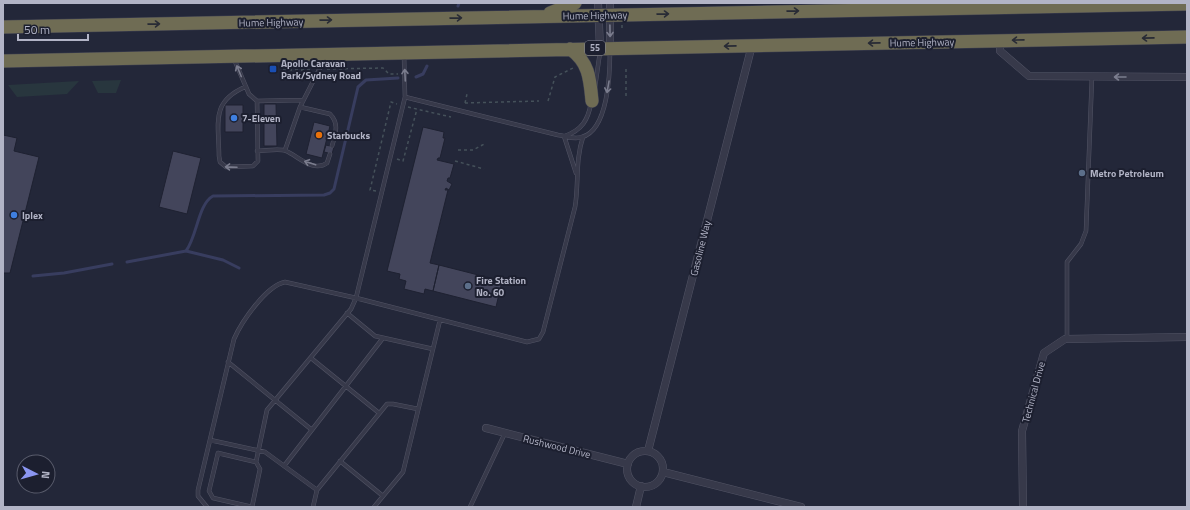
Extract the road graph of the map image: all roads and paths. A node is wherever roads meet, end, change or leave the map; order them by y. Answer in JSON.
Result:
{"nodes":[{"id":1,"x":575,"y":3,"type":"edge"},
{"id":2,"x":627,"y":3,"type":"edge"},
{"id":3,"x":1187,"y":4,"type":"edge"},
{"id":4,"x":604,"y":9,"type":"edge"},
{"id":5,"x":637,"y":14,"type":"junction"},
{"id":6,"x":545,"y":16,"type":"junction"},
{"id":7,"x":3,"y":27,"type":"edge"},
{"id":8,"x":1187,"y":37,"type":"edge"},
{"id":9,"x":1000,"y":40,"type":"junction"},
{"id":10,"x":752,"y":45,"type":"junction"},
{"id":11,"x":605,"y":48,"type":"junction"},
{"id":12,"x":570,"y":49,"type":"junction"},
{"id":13,"x":404,"y":52,"type":"junction"},
{"id":14,"x":327,"y":54,"type":"junction"},
{"id":15,"x":233,"y":56,"type":"junction"},
{"id":16,"x":3,"y":61,"type":"edge"},
{"id":17,"x":578,"y":66,"type":"dead end"},
{"id":18,"x":319,"y":69,"type":"junction"},
{"id":19,"x":626,"y":69,"type":"dead end"},
{"id":20,"x":283,"y":70,"type":"dead end"},
{"id":21,"x":1092,"y":76,"type":"junction"},
{"id":22,"x":1187,"y":77,"type":"edge"},
{"id":23,"x":400,"y":79,"type":"dead end"},
{"id":24,"x":245,"y":87,"type":"junction"},
{"id":25,"x":467,"y":94,"type":"dead end"},
{"id":26,"x":626,"y":96,"type":"dead end"},
{"id":27,"x":405,"y":97,"type":"junction"},
{"id":28,"x":399,"y":99,"type":"dead end"},
{"id":29,"x":303,"y":100,"type":"junction"},
{"id":30,"x":257,"y":101,"type":"junction"},
{"id":31,"x":539,"y":101,"type":"dead end"},
{"id":32,"x":548,"y":101,"type":"dead end"},
{"id":33,"x":592,"y":101,"type":"junction"},
{"id":34,"x":465,"y":103,"type":"junction"},
{"id":35,"x":408,"y":106,"type":"dead end"},
{"id":36,"x":464,"y":106,"type":"dead end"},
{"id":37,"x":300,"y":107,"type":"junction"},
{"id":38,"x":416,"y":109,"type":"junction"},
{"id":39,"x":451,"y":117,"type":"dead end"},
{"id":40,"x":564,"y":136,"type":"junction"},
{"id":41,"x":583,"y":137,"type":"junction"},
{"id":42,"x":486,"y":143,"type":"dead end"},
{"id":43,"x":332,"y":146,"type":"dead end"},
{"id":44,"x":285,"y":150,"type":"junction"},
{"id":45,"x":458,"y":150,"type":"dead end"},
{"id":46,"x":257,"y":151,"type":"junction"},
{"id":47,"x":330,"y":154,"type":"dead end"},
{"id":48,"x":455,"y":161,"type":"dead end"},
{"id":49,"x":395,"y":164,"type":"dead end"},
{"id":50,"x":484,"y":169,"type":"dead end"},
{"id":51,"x":578,"y":180,"type":"junction"},
{"id":52,"x":376,"y":191,"type":"dead end"},
{"id":53,"x":356,"y":298,"type":"junction"},
{"id":54,"x":348,"y":312,"type":"junction"},
{"id":55,"x":440,"y":320,"type":"junction"},
{"id":56,"x":1187,"y":337,"type":"edge"},
{"id":57,"x":383,"y":338,"type":"junction"},
{"id":58,"x":1067,"y":339,"type":"junction"},
{"id":59,"x":433,"y":350,"type":"junction"},
{"id":60,"x":311,"y":358,"type":"junction"},
{"id":61,"x":228,"y":362,"type":"junction"},
{"id":62,"x":346,"y":386,"type":"junction"},
{"id":63,"x":276,"y":400,"type":"junction"},
{"id":64,"x":418,"y":409,"type":"junction"},
{"id":65,"x":379,"y":413,"type":"junction"},
{"id":66,"x":486,"y":428,"type":"dead end"},
{"id":67,"x":312,"y":430,"type":"junction"},
{"id":68,"x":505,"y":433,"type":"junction"},
{"id":69,"x":210,"y":440,"type":"junction"},
{"id":70,"x":259,"y":450,"type":"junction"},
{"id":71,"x":648,"y":451,"type":"junction"},
{"id":72,"x":340,"y":461,"type":"junction"},
{"id":73,"x":256,"y":462,"type":"junction"},
{"id":74,"x":628,"y":464,"type":"junction"},
{"id":75,"x":284,"y":466,"type":"junction"},
{"id":76,"x":663,"y":472,"type":"junction"},
{"id":77,"x":641,"y":486,"type":"junction"},
{"id":78,"x":317,"y":490,"type":"junction"},
{"id":79,"x":384,"y":496,"type":"junction"},
{"id":80,"x":207,"y":507,"type":"edge"},
{"id":81,"x":313,"y":507,"type":"edge"},
{"id":82,"x":374,"y":507,"type":"edge"},
{"id":83,"x":470,"y":507,"type":"edge"},
{"id":84,"x":636,"y":507,"type":"edge"},
{"id":85,"x":801,"y":507,"type":"edge"},
{"id":86,"x":1023,"y":507,"type":"edge"}],
"edges":[{"from":1,"to":6,"type":"highway"},
{"from":2,"to":5,"type":"highway"},
{"from":5,"to":3,"type":"highway","name":"Hume Highway","one_way":true},
{"from":4,"to":5,"type":"highway","name":"Hume Highway"},
{"from":4,"to":6,"type":"highway","name":"Hume Highway"},
{"from":4,"to":11,"type":"street","one_way":true},
{"from":4,"to":11,"type":"street"},
{"from":7,"to":6,"type":"highway","name":"Hume Highway","one_way":true},
{"from":8,"to":9,"type":"highway","name":"Hume Highway","number":"55","one_way":true},
{"from":9,"to":10,"type":"highway","name":"Hume Highway","number":"55","one_way":true},
{"from":9,"to":21,"type":"street"},
{"from":10,"to":11,"type":"highway","name":"Hume Highway","number":"55","one_way":true},
{"from":10,"to":71,"type":"street","name":"Gasoline Way"},
{"from":11,"to":12,"type":"highway","name":"Hume Highway","number":"55"},
{"from":11,"to":33,"type":"lane"},
{"from":11,"to":41,"type":"lane","one_way":true},
{"from":12,"to":13,"type":"highway","name":"Hume Highway","number":"55"},
{"from":12,"to":33,"type":"highway"},
{"from":13,"to":14,"type":"highway","name":"Hume Highway","number":"55"},
{"from":27,"to":13,"type":"lane","one_way":true},
{"from":14,"to":15,"type":"highway","name":"Hume Highway","number":"55"},
{"from":14,"to":18,"type":"lane"},
{"from":15,"to":16,"type":"highway","name":"Hume Highway","number":"55"},
{"from":24,"to":15,"type":"lane","one_way":true},
{"from":17,"to":32,"type":"path"},
{"from":18,"to":20,"type":"path"},
{"from":18,"to":23,"type":"path"},
{"from":18,"to":29,"type":"lane"},
{"from":19,"to":26,"type":"path"},
{"from":22,"to":21,"type":"street","one_way":true},
{"from":21,"to":58,"type":"lane"},
{"from":24,"to":30,"type":"lane"},
{"from":46,"to":24,"type":"lane","one_way":true},
{"from":25,"to":34,"type":"path"},
{"from":27,"to":40,"type":"lane"},
{"from":27,"to":53,"type":"lane"},
{"from":28,"to":52,"type":"path"},
{"from":29,"to":30,"type":"lane"},
{"from":29,"to":37,"type":"lane"},
{"from":30,"to":46,"type":"lane"},
{"from":31,"to":34,"type":"path"},
{"from":33,"to":40,"type":"lane"},
{"from":34,"to":36,"type":"path"},
{"from":35,"to":38,"type":"path"},
{"from":37,"to":43,"type":"lane"},
{"from":37,"to":44,"type":"lane"},
{"from":38,"to":39,"type":"path"},
{"from":38,"to":49,"type":"path"},
{"from":40,"to":41,"type":"lane"},
{"from":40,"to":51,"type":"lane"},
{"from":41,"to":51,"type":"lane"},
{"from":42,"to":45,"type":"path"},
{"from":44,"to":46,"type":"lane"},
{"from":47,"to":44,"type":"lane","one_way":true},
{"from":48,"to":50,"type":"path"},
{"from":51,"to":55,"type":"lane"},
{"from":53,"to":54,"type":"lane"},
{"from":53,"to":55,"type":"lane"},
{"from":53,"to":61,"type":"lane"},
{"from":54,"to":57,"type":"lane"},
{"from":54,"to":60,"type":"lane"},
{"from":55,"to":59,"type":"lane"},
{"from":56,"to":58,"type":"street","name":"Technical Drive"},
{"from":57,"to":59,"type":"lane"},
{"from":57,"to":62,"type":"lane"},
{"from":58,"to":86,"type":"street","name":"Technical Drive"},
{"from":59,"to":64,"type":"lane"},
{"from":60,"to":62,"type":"lane"},
{"from":60,"to":63,"type":"lane"},
{"from":61,"to":63,"type":"lane"},
{"from":61,"to":69,"type":"lane"},
{"from":62,"to":65,"type":"lane"},
{"from":62,"to":67,"type":"lane"},
{"from":63,"to":67,"type":"lane"},
{"from":63,"to":70,"type":"lane"},
{"from":64,"to":65,"type":"lane"},
{"from":64,"to":79,"type":"lane"},
{"from":65,"to":72,"type":"lane"},
{"from":66,"to":68,"type":"street","name":"Rushwood Drive"},
{"from":67,"to":75,"type":"lane"},
{"from":68,"to":74,"type":"street","name":"Rushwood Drive"},
{"from":68,"to":83,"type":"lane"},
{"from":69,"to":70,"type":"lane"},
{"from":69,"to":80,"type":"lane"},
{"from":70,"to":73,"type":"lane"},
{"from":70,"to":75,"type":"lane"},
{"from":71,"to":74,"type":"street"},
{"from":71,"to":76,"type":"street"},
{"from":72,"to":78,"type":"lane"},
{"from":72,"to":79,"type":"lane"},
{"from":73,"to":73,"type":"lane"},
{"from":74,"to":77,"type":"street"},
{"from":75,"to":78,"type":"lane"},
{"from":76,"to":77,"type":"street"},
{"from":76,"to":85,"type":"street"},
{"from":77,"to":84,"type":"street"},
{"from":78,"to":81,"type":"lane"},
{"from":79,"to":82,"type":"lane"}]}
